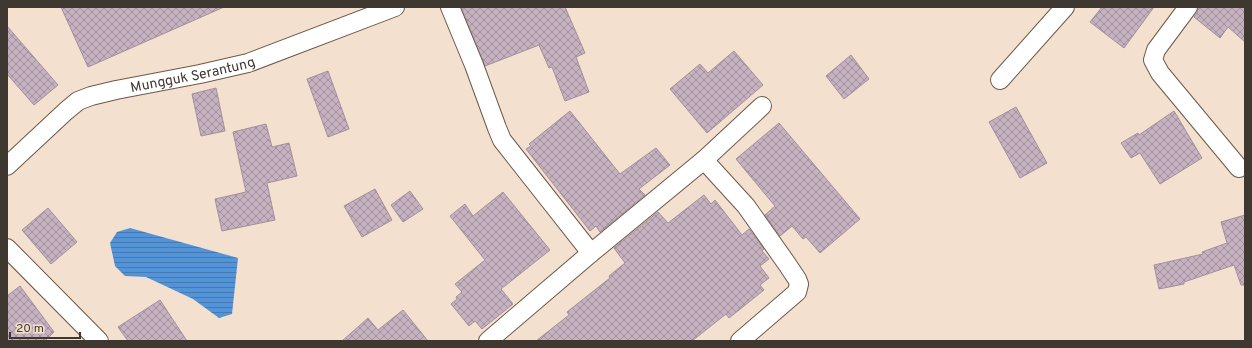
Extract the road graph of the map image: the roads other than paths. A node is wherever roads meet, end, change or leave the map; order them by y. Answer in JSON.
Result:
{"nodes":[{"id":1,"x":395,"y":7,"type":"edge"},
{"id":2,"x":450,"y":7,"type":"edge"},
{"id":3,"x":1065,"y":7,"type":"edge"},
{"id":4,"x":1188,"y":7,"type":"edge"},
{"id":5,"x":1000,"y":80,"type":"dead end"},
{"id":6,"x":762,"y":106,"type":"dead end"},
{"id":7,"x":704,"y":160,"type":"junction"},
{"id":8,"x":7,"y":166,"type":"edge"},
{"id":9,"x":1239,"y":168,"type":"dead end"},
{"id":10,"x":7,"y":248,"type":"edge"},
{"id":11,"x":591,"y":252,"type":"junction"},
{"id":12,"x":99,"y":341,"type":"edge"},
{"id":13,"x":488,"y":341,"type":"edge"},
{"id":14,"x":740,"y":341,"type":"edge"}],
"edges":[{"from":1,"to":8,"type":"street","name":"Mungguk Serantung"},
{"from":2,"to":11,"type":"street"},
{"from":3,"to":5,"type":"street"},
{"from":4,"to":9,"type":"street"},
{"from":6,"to":7,"type":"street"},
{"from":7,"to":11,"type":"street"},
{"from":7,"to":14,"type":"street"},
{"from":10,"to":12,"type":"street"},
{"from":11,"to":13,"type":"street"}]}
